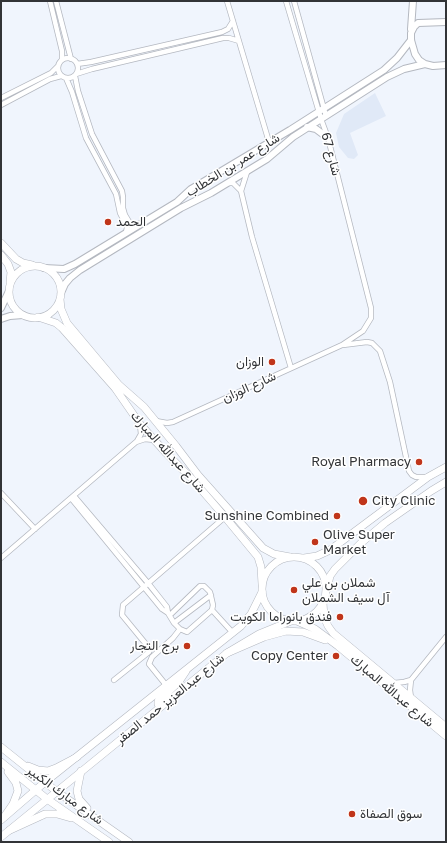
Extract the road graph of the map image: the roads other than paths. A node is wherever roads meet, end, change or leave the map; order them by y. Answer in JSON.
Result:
{"nodes":[{"id":1,"x":50,"y":1,"type":"edge"},
{"id":2,"x":56,"y":1,"type":"edge"},
{"id":3,"x":227,"y":1,"type":"edge"},
{"id":4,"x":286,"y":1,"type":"edge"},
{"id":5,"x":294,"y":1,"type":"edge"},
{"id":6,"x":413,"y":1,"type":"edge"},
{"id":7,"x":233,"y":21,"type":"junction"},
{"id":8,"x":446,"y":22,"type":"edge"},
{"id":9,"x":411,"y":33,"type":"junction"},
{"id":10,"x":411,"y":40,"type":"junction"},
{"id":11,"x":239,"y":41,"type":"junction"},
{"id":12,"x":397,"y":58,"type":"junction"},
{"id":13,"x":62,"y":59,"type":"junction"},
{"id":14,"x":71,"y":59,"type":"junction"},
{"id":15,"x":77,"y":64,"type":"junction"},
{"id":16,"x":425,"y":64,"type":"junction"},
{"id":17,"x":446,"y":65,"type":"edge"},
{"id":18,"x":57,"y":67,"type":"junction"},
{"id":19,"x":404,"y":68,"type":"junction"},
{"id":20,"x":76,"y":75,"type":"junction"},
{"id":21,"x":63,"y":77,"type":"junction"},
{"id":22,"x":1,"y":98,"type":"edge"},
{"id":23,"x":1,"y":104,"type":"edge"},
{"id":24,"x":321,"y":110,"type":"junction"},
{"id":25,"x":323,"y":117,"type":"junction"},
{"id":26,"x":307,"y":127,"type":"junction"},
{"id":27,"x":328,"y":138,"type":"junction"},
{"id":28,"x":269,"y":142,"type":"junction"},
{"id":29,"x":258,"y":148,"type":"junction"},
{"id":30,"x":267,"y":159,"type":"junction"},
{"id":31,"x":247,"y":171,"type":"junction"},
{"id":32,"x":203,"y":182,"type":"junction"},
{"id":33,"x":225,"y":184,"type":"junction"},
{"id":34,"x":241,"y":191,"type":"junction"},
{"id":35,"x":211,"y":193,"type":"junction"},
{"id":36,"x":136,"y":227,"type":"junction"},
{"id":37,"x":126,"y":232,"type":"junction"},
{"id":38,"x":1,"y":243,"type":"edge"},
{"id":39,"x":1,"y":255,"type":"edge"},
{"id":40,"x":40,"y":267,"type":"junction"},
{"id":41,"x":10,"y":289,"type":"junction"},
{"id":42,"x":61,"y":296,"type":"junction"},
{"id":43,"x":1,"y":308,"type":"edge"},
{"id":44,"x":372,"y":308,"type":"joint"},
{"id":45,"x":23,"y":314,"type":"junction"},
{"id":46,"x":38,"y":317,"type":"junction"},
{"id":47,"x":1,"y":319,"type":"edge"},
{"id":48,"x":342,"y":345,"type":"junction"},
{"id":49,"x":291,"y":368,"type":"junction"},
{"id":50,"x":140,"y":404,"type":"junction"},
{"id":51,"x":131,"y":412,"type":"junction"},
{"id":52,"x":155,"y":421,"type":"junction"},
{"id":53,"x":140,"y":424,"type":"junction"},
{"id":54,"x":154,"y":440,"type":"junction"},
{"id":55,"x":136,"y":442,"type":"junction"},
{"id":56,"x":180,"y":452,"type":"junction"},
{"id":57,"x":172,"y":459,"type":"junction"},
{"id":58,"x":446,"y":467,"type":"edge"},
{"id":59,"x":428,"y":477,"type":"junction"},
{"id":60,"x":446,"y":482,"type":"edge"},
{"id":61,"x":1,"y":493,"type":"edge"},
{"id":62,"x":72,"y":497,"type":"junction"},
{"id":63,"x":224,"y":517,"type":"junction"},
{"id":64,"x":35,"y":529,"type":"junction"},
{"id":65,"x":290,"y":557,"type":"junction"},
{"id":66,"x":1,"y":558,"type":"edge"},
{"id":67,"x":304,"y":558,"type":"junction"},
{"id":68,"x":148,"y":583,"type":"junction"},
{"id":69,"x":262,"y":584,"type":"junction"},
{"id":70,"x":144,"y":587,"type":"junction"},
{"id":71,"x":326,"y":589,"type":"junction"},
{"id":72,"x":262,"y":592,"type":"junction"},
{"id":73,"x":211,"y":595,"type":"junction"},
{"id":74,"x":323,"y":603,"type":"junction"},
{"id":75,"x":212,"y":610,"type":"junction"},
{"id":76,"x":169,"y":614,"type":"junction"},
{"id":77,"x":294,"y":621,"type":"junction"},
{"id":78,"x":174,"y":623,"type":"junction"},
{"id":79,"x":180,"y":629,"type":"junction"},
{"id":80,"x":233,"y":633,"type":"junction"},
{"id":81,"x":446,"y":637,"type":"edge"},
{"id":82,"x":338,"y":646,"type":"junction"},
{"id":83,"x":227,"y":653,"type":"junction"},
{"id":84,"x":188,"y":668,"type":"junction"},
{"id":85,"x":114,"y":680,"type":"dead end"},
{"id":86,"x":411,"y":680,"type":"junction"},
{"id":87,"x":394,"y":683,"type":"junction"},
{"id":88,"x":166,"y":685,"type":"junction"},
{"id":89,"x":411,"y":698,"type":"junction"},
{"id":90,"x":160,"y":707,"type":"junction"},
{"id":91,"x":446,"y":727,"type":"edge"},
{"id":92,"x":446,"y":736,"type":"edge"},
{"id":93,"x":1,"y":747,"type":"edge"},
{"id":94,"x":77,"y":757,"type":"junction"},
{"id":95,"x":17,"y":760,"type":"junction"},
{"id":96,"x":1,"y":763,"type":"edge"},
{"id":97,"x":81,"y":771,"type":"junction"},
{"id":98,"x":45,"y":782,"type":"junction"},
{"id":99,"x":35,"y":790,"type":"junction"},
{"id":100,"x":56,"y":791,"type":"junction"},
{"id":101,"x":47,"y":799,"type":"junction"},
{"id":102,"x":95,"y":817,"type":"junction"},
{"id":103,"x":3,"y":818,"type":"edge"},
{"id":104,"x":78,"y":820,"type":"junction"},
{"id":105,"x":10,"y":830,"type":"junction"},
{"id":106,"x":1,"y":837,"type":"edge"},
{"id":107,"x":109,"y":842,"type":"edge"},
{"id":108,"x":129,"y":842,"type":"edge"}],
"edges":[{"from":1,"to":13,"type":"street"},
{"from":2,"to":14,"type":"street"},
{"from":3,"to":7,"type":"street"},
{"from":4,"to":24,"type":"street","name":"شارع 67"},
{"from":5,"to":24,"type":"street","name":"شارع 67"},
{"from":6,"to":9,"type":"street"},
{"from":7,"to":11,"type":"street"},
{"from":7,"to":15,"type":"street"},
{"from":8,"to":9,"type":"street"},
{"from":9,"to":10,"type":"street"},
{"from":10,"to":12,"type":"street","name":"شارع عمر بن الخطاب"},
{"from":10,"to":16,"type":"street"},
{"from":11,"to":20,"type":"street"},
{"from":11,"to":28,"type":"street"},
{"from":12,"to":19,"type":"street"},
{"from":12,"to":24,"type":"street","name":"شارع عمر بن الخطاب"},
{"from":13,"to":14,"type":"street"},
{"from":13,"to":18,"type":"street"},
{"from":14,"to":15,"type":"street"},
{"from":15,"to":20,"type":"street"},
{"from":16,"to":17,"type":"street","name":"شارع عمر بن الخطاب"},
{"from":16,"to":19,"type":"street","name":"شارع عمر بن الخطاب"},
{"from":18,"to":21,"type":"street"},
{"from":18,"to":22,"type":"street"},
{"from":19,"to":25,"type":"street","name":"شارع عمر بن الخطاب"},
{"from":20,"to":21,"type":"street"},
{"from":20,"to":36,"type":"street"},
{"from":21,"to":23,"type":"street"},
{"from":21,"to":37,"type":"street"},
{"from":24,"to":25,"type":"street","name":"شارع 67"},
{"from":24,"to":28,"type":"street","name":"شارع عمر بن الخطاب"},
{"from":25,"to":26,"type":"street","name":"شارع عمر بن الخطاب"},
{"from":25,"to":27,"type":"street","name":"شارع 67"},
{"from":26,"to":27,"type":"street"},
{"from":26,"to":30,"type":"street","name":"شارع عمر بن الخطاب"},
{"from":27,"to":44,"type":"street","name":"شارع 67"},
{"from":28,"to":29,"type":"street","name":"شارع عمر بن الخطاب"},
{"from":29,"to":30,"type":"street"},
{"from":29,"to":32,"type":"street","name":"شارع عمر بن الخطاب"},
{"from":30,"to":31,"type":"street","name":"شارع عمر بن الخطاب"},
{"from":31,"to":33,"type":"street","name":"شارع عمر بن الخطاب"},
{"from":31,"to":34,"type":"street"},
{"from":32,"to":35,"type":"street"},
{"from":32,"to":36,"type":"street","name":"شارع عمر بن الخطاب"},
{"from":33,"to":34,"type":"street"},
{"from":33,"to":35,"type":"street","name":"شارع عمر بن الخطاب"},
{"from":34,"to":49,"type":"street"},
{"from":35,"to":42,"type":"street","name":"شارع عمر بن الخطاب"},
{"from":36,"to":37,"type":"street","name":"شارع عمر بن الخطاب"},
{"from":37,"to":40,"type":"street","name":"شارع عمر بن الخطاب"},
{"from":38,"to":40,"type":"main road"},
{"from":39,"to":41,"type":"main road"},
{"from":40,"to":41,"type":"main road"},
{"from":40,"to":42,"type":"main road"},
{"from":41,"to":43,"type":"street"},
{"from":41,"to":45,"type":"main road"},
{"from":42,"to":46,"type":"main road"},
{"from":42,"to":50,"type":"main road","name":"شارع عبدالله المبارك"},
{"from":44,"to":48,"type":"street","name":"شارع الوزان"},
{"from":45,"to":46,"type":"main road"},
{"from":45,"to":47,"type":"street"},
{"from":46,"to":51,"type":"main road","name":"شارع عبدالله المبارك"},
{"from":48,"to":49,"type":"street","name":"شارع الوزان"},
{"from":48,"to":59,"type":"street","name":"شارع الوزان"},
{"from":49,"to":52,"type":"street","name":"شارع الوزان"},
{"from":50,"to":51,"type":"main road"},
{"from":50,"to":52,"type":"main road","name":"شارع عبدالله المبارك"},
{"from":51,"to":53,"type":"main road","name":"شارع عبدالله المبارك"},
{"from":52,"to":56,"type":"main road","name":"شارع عبدالله المبارك"},
{"from":53,"to":54,"type":"main road","name":"شارع عبدالله المبارك"},
{"from":53,"to":55,"type":"street"},
{"from":54,"to":55,"type":"street"},
{"from":54,"to":57,"type":"main road","name":"شارع عبدالله المبارك"},
{"from":55,"to":62,"type":"street"},
{"from":56,"to":57,"type":"main road"},
{"from":56,"to":65,"type":"main road","name":"شارع عبدالله المبارك"},
{"from":57,"to":63,"type":"main road","name":"شارع عبدالله المبارك"},
{"from":58,"to":59,"type":"main road"},
{"from":59,"to":67,"type":"main road"},
{"from":60,"to":71,"type":"main road"},
{"from":61,"to":64,"type":"street"},
{"from":62,"to":64,"type":"street"},
{"from":62,"to":68,"type":"street"},
{"from":62,"to":70,"type":"street"},
{"from":63,"to":68,"type":"street"},
{"from":63,"to":69,"type":"main road","name":"شارع عبدالله المبارك"},
{"from":64,"to":66,"type":"street"},
{"from":65,"to":67,"type":"main road"},
{"from":65,"to":69,"type":"main road"},
{"from":67,"to":71,"type":"main road"},
{"from":68,"to":70,"type":"street"},
{"from":68,"to":76,"type":"street"},
{"from":69,"to":72,"type":"main road"},
{"from":70,"to":76,"type":"street"},
{"from":70,"to":85,"type":"street"},
{"from":71,"to":74,"type":"main road"},
{"from":72,"to":77,"type":"main road"},
{"from":72,"to":80,"type":"main road","name":"شارع عبدالعزيز حمد الصقر"},
{"from":73,"to":75,"type":"street"},
{"from":73,"to":76,"type":"street"},
{"from":73,"to":78,"type":"street"},
{"from":74,"to":77,"type":"main road"},
{"from":74,"to":87,"type":"main road","name":"شارع عبدالله المبارك"},
{"from":75,"to":79,"type":"street"},
{"from":75,"to":80,"type":"street"},
{"from":76,"to":78,"type":"street"},
{"from":77,"to":82,"type":"main road","name":"شارع عبدالله المبارك"},
{"from":77,"to":83,"type":"main road","name":"شارع عبدالعزيز حمد الصقر"},
{"from":78,"to":79,"type":"street"},
{"from":79,"to":88,"type":"street"},
{"from":80,"to":84,"type":"main road","name":"شارع عبدالعزيز حمد الصقر"},
{"from":81,"to":86,"type":"street"},
{"from":82,"to":83,"type":"main road"},
{"from":82,"to":92,"type":"main road","name":"شارع عبدالله المبارك"},
{"from":83,"to":90,"type":"main road","name":"شارع عبدالعزيز حمد الصقر"},
{"from":84,"to":88,"type":"main road","name":"شارع عبدالعزيز حمد الصقر"},
{"from":84,"to":90,"type":"main road"},
{"from":86,"to":87,"type":"street"},
{"from":86,"to":89,"type":"street"},
{"from":87,"to":89,"type":"main road","name":"شارع عبدالله المبارك"},
{"from":88,"to":94,"type":"main road","name":"شارع عبدالعزيز حمد الصقر"},
{"from":89,"to":91,"type":"main road","name":"شارع عبدالله المبارك"},
{"from":90,"to":97,"type":"main road","name":"شارع عبدالعزيز حمد الصقر"},
{"from":93,"to":95,"type":"main road","name":"شارع مبارك الكبير"},
{"from":94,"to":95,"type":"main road"},
{"from":94,"to":98,"type":"main road","name":"شارع عبدالعزيز حمد الصقر"},
{"from":95,"to":98,"type":"main road","name":"شارع مبارك الكبير"},
{"from":96,"to":99,"type":"main road","name":"شارع مبارك الكبير"},
{"from":96,"to":103,"type":"main road"},
{"from":97,"to":100,"type":"main road","name":"شارع عبدالعزيز حمد الصقر"},
{"from":97,"to":102,"type":"main road"},
{"from":98,"to":99,"type":"main road","name":"شارع عبدالعزيز حمد الصقر"},
{"from":98,"to":100,"type":"main road","name":"شارع مبارك الكبير"},
{"from":99,"to":101,"type":"main road","name":"شارع مبارك الكبير"},
{"from":99,"to":103,"type":"main road","name":"شارع عبدالعزيز حمد الصقر"},
{"from":100,"to":101,"type":"main road","name":"شارع عبدالعزيز حمد الصقر"},
{"from":100,"to":102,"type":"main road","name":"شارع مبارك الكبير"},
{"from":101,"to":104,"type":"main road","name":"شارع مبارك الكبير"},
{"from":101,"to":105,"type":"main road","name":"شارع عبدالعزيز حمد الصقر"},
{"from":102,"to":108,"type":"main road","name":"شارع مبارك الكبير"},
{"from":104,"to":105,"type":"main road"},
{"from":104,"to":107,"type":"main road","name":"شارع مبارك الكبير"},
{"from":105,"to":106,"type":"main road"}]}
